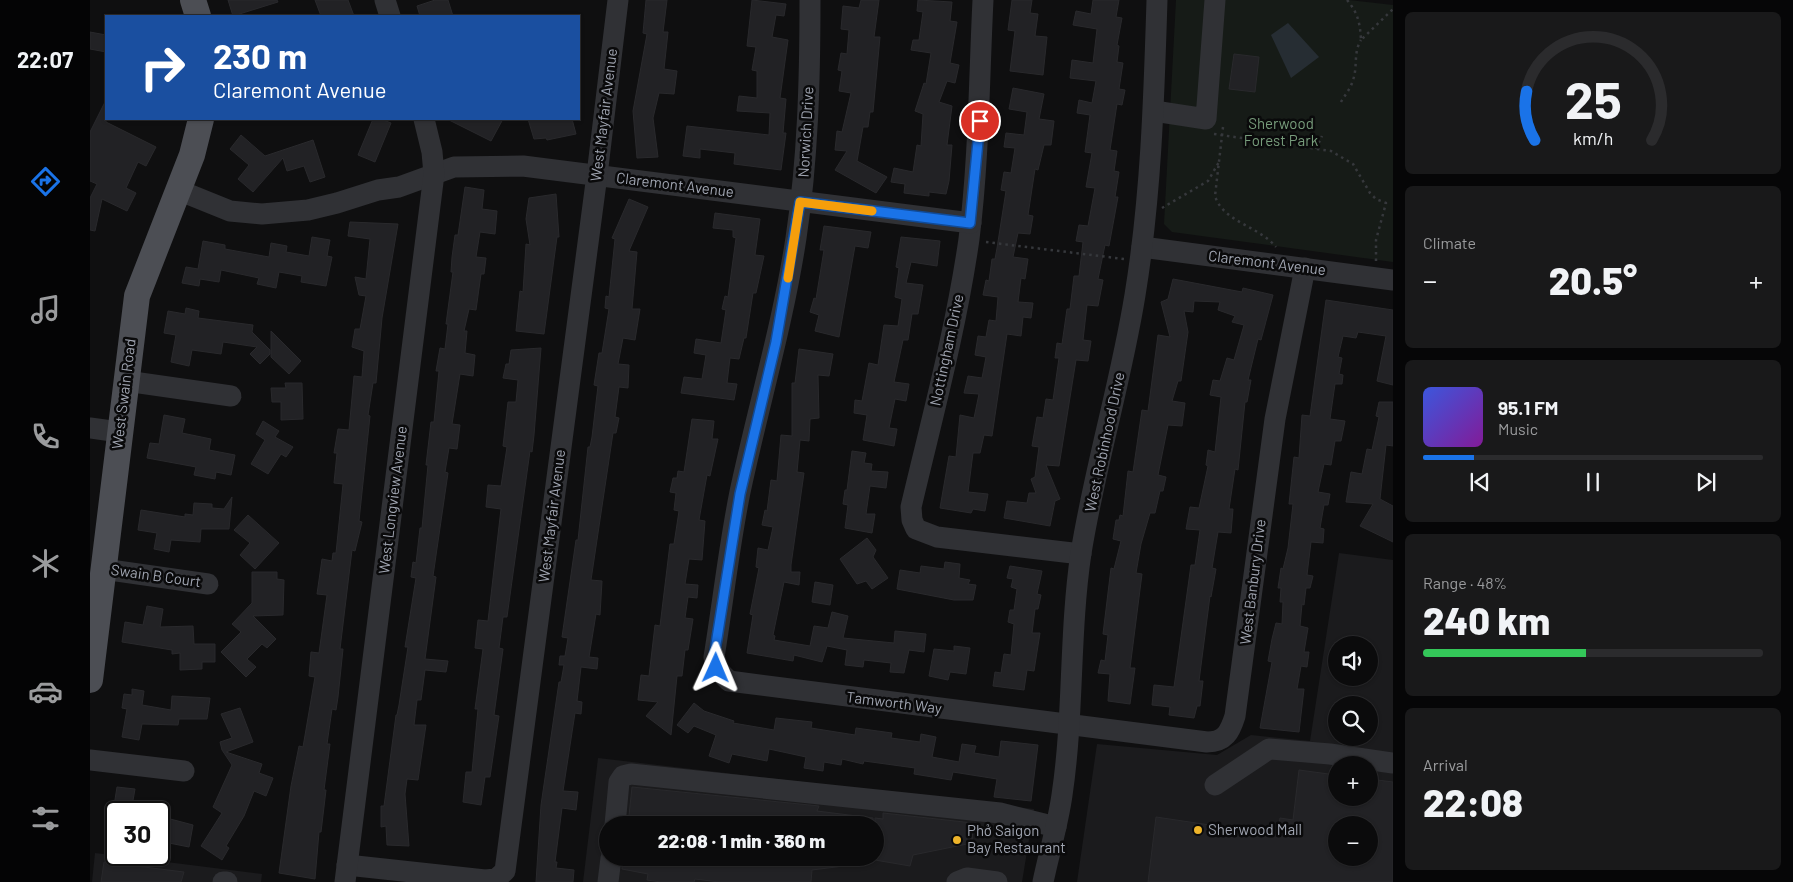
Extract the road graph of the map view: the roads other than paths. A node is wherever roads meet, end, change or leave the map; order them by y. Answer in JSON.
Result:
{"nodes":[{"id":1,"x":193,"y":0,"type":"edge"},
{"id":2,"x":385,"y":0,"type":"edge"},
{"id":3,"x":618,"y":0,"type":"edge"},
{"id":4,"x":810,"y":0,"type":"edge"},
{"id":5,"x":983,"y":0,"type":"edge"},
{"id":6,"x":1157,"y":0,"type":"edge"},
{"id":7,"x":1215,"y":0,"type":"edge"},
{"id":8,"x":198,"y":15,"type":"edge"},
{"id":9,"x":390,"y":15,"type":"edge"},
{"id":10,"x":1154,"y":111,"type":"junction"},
{"id":11,"x":201,"y":120,"type":"edge"},
{"id":12,"x":424,"y":120,"type":"edge"},
{"id":13,"x":434,"y":174,"type":"junction"},
{"id":14,"x":597,"y":175,"type":"junction"},
{"id":15,"x":178,"y":190,"type":"junction"},
{"id":16,"x":800,"y":202,"type":"junction"},
{"id":17,"x":969,"y":232,"type":"junction"},
{"id":18,"x":1141,"y":254,"type":"junction"},
{"id":19,"x":1305,"y":268,"type":"junction"},
{"id":20,"x":1393,"y":280,"type":"edge"},
{"id":21,"x":126,"y":381,"type":"junction"},
{"id":22,"x":231,"y":396,"type":"dead end"},
{"id":23,"x":90,"y":428,"type":"edge"},
{"id":24,"x":119,"y":432,"type":"junction"},
{"id":25,"x":1081,"y":554,"type":"junction"},
{"id":26,"x":103,"y":569,"type":"junction"},
{"id":27,"x":208,"y":584,"type":"dead end"},
{"id":28,"x":92,"y":647,"type":"edge"},
{"id":29,"x":721,"y":675,"type":"joint"},
{"id":30,"x":90,"y":680,"type":"edge"},
{"id":31,"x":1069,"y":725,"type":"junction"},
{"id":32,"x":90,"y":760,"type":"edge"},
{"id":33,"x":1393,"y":763,"type":"edge"},
{"id":34,"x":184,"y":772,"type":"dead end"},
{"id":35,"x":1215,"y":785,"type":"dead end"},
{"id":36,"x":616,"y":816,"type":"edge"},
{"id":37,"x":1056,"y":827,"type":"junction"},
{"id":38,"x":610,"y":866,"type":"edge"},
{"id":39,"x":346,"y":873,"type":"edge"},
{"id":40,"x":223,"y":882,"type":"edge"},
{"id":41,"x":227,"y":882,"type":"edge"},
{"id":42,"x":608,"y":882,"type":"edge"},
{"id":43,"x":957,"y":882,"type":"edge"},
{"id":44,"x":997,"y":882,"type":"edge"},
{"id":45,"x":1043,"y":882,"type":"edge"}],
"edges":[{"from":1,"to":8,"type":"main road"},
{"from":2,"to":9,"type":"street"},
{"from":3,"to":14,"type":"street","name":"West Mayfair Avenue"},
{"from":4,"to":16,"type":"street","name":"Norwich Drive"},
{"from":5,"to":17,"type":"street","name":"Nottingham Drive"},
{"from":6,"to":10,"type":"street","name":"West Robinhood Drive"},
{"from":7,"to":10,"type":"street"},
{"from":10,"to":18,"type":"street","name":"West Robinhood Drive"},
{"from":11,"to":15,"type":"main road","name":"West Swain Road"},
{"from":12,"to":13,"type":"street","name":"West Longview Avenue"},
{"from":13,"to":14,"type":"street","name":"Claremont Avenue"},
{"from":13,"to":15,"type":"street","name":"Claremont Avenue"},
{"from":13,"to":39,"type":"street","name":"West Longview Avenue"},
{"from":14,"to":16,"type":"street","name":"Claremont Avenue"},
{"from":14,"to":39,"type":"street","name":"West Mayfair Avenue"},
{"from":15,"to":21,"type":"main road","name":"West Swain Road"},
{"from":16,"to":17,"type":"street","name":"Claremont Avenue"},
{"from":16,"to":29,"type":"street","name":"Norwich Drive"},
{"from":17,"to":25,"type":"street","name":"Nottingham Drive"},
{"from":18,"to":19,"type":"street","name":"Claremont Avenue"},
{"from":18,"to":25,"type":"street","name":"West Robinhood Drive"},
{"from":19,"to":20,"type":"street","name":"Claremont Avenue"},
{"from":19,"to":31,"type":"street","name":"West Banbury Drive"},
{"from":21,"to":22,"type":"street"},
{"from":21,"to":24,"type":"main road","name":"West Swain Road"},
{"from":23,"to":24,"type":"street"},
{"from":24,"to":26,"type":"main road","name":"West Swain Road"},
{"from":25,"to":31,"type":"street","name":"West Robinhood Drive"},
{"from":26,"to":27,"type":"street","name":"Swain B Court"},
{"from":26,"to":28,"type":"main road","name":"West Swain Road"},
{"from":28,"to":30,"type":"main road","name":"West Swain Road"},
{"from":29,"to":31,"type":"street","name":"Tamworth Way"},
{"from":31,"to":37,"type":"street","name":"West Robinhood Drive"},
{"from":32,"to":34,"type":"street"},
{"from":33,"to":35,"type":"street"},
{"from":36,"to":37,"type":"street"},
{"from":37,"to":45,"type":"street","name":"West Robinhood Drive"},
{"from":38,"to":42,"type":"street"},
{"from":40,"to":41,"type":"street"},
{"from":43,"to":44,"type":"street"}]}
